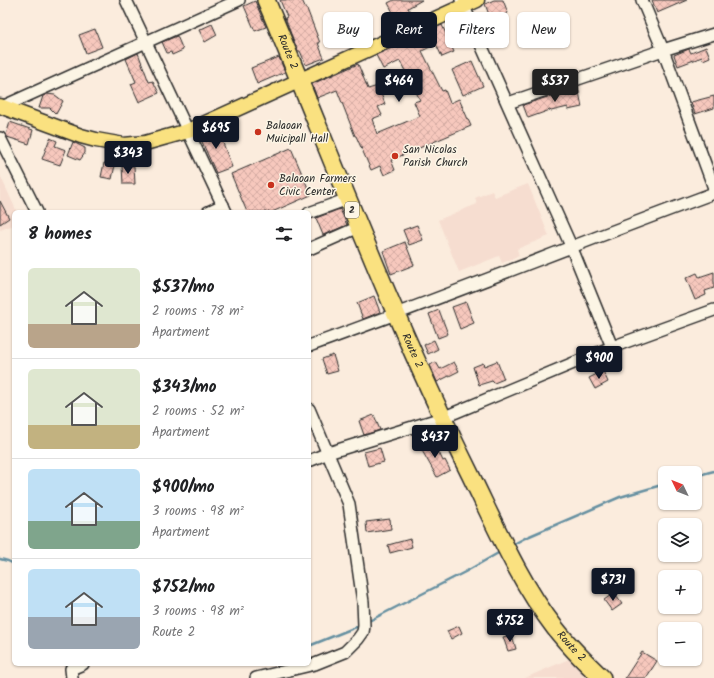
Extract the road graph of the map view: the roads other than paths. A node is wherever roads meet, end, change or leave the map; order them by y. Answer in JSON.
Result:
{"nodes":[{"id":1,"x":126,"y":0,"type":"edge"},
{"id":2,"x":239,"y":0,"type":"edge"},
{"id":3,"x":266,"y":0,"type":"edge"},
{"id":4,"x":477,"y":0,"type":"edge"},
{"id":5,"x":642,"y":0,"type":"edge"},
{"id":6,"x":462,"y":3,"type":"edge"},
{"id":7,"x":714,"y":34,"type":"edge"},
{"id":8,"x":145,"y":42,"type":"junction"},
{"id":9,"x":663,"y":50,"type":"junction"},
{"id":10,"x":299,"y":79,"type":"junction"},
{"id":11,"x":508,"y":103,"type":"junction"},
{"id":12,"x":1,"y":107,"type":"edge"},
{"id":13,"x":188,"y":131,"type":"junction"},
{"id":14,"x":0,"y":138,"type":"edge"},
{"id":15,"x":714,"y":188,"type":"edge"},
{"id":16,"x":714,"y":193,"type":"edge"},
{"id":17,"x":348,"y":200,"type":"junction"},
{"id":18,"x":224,"y":208,"type":"edge"},
{"id":19,"x":36,"y":210,"type":"edge"},
{"id":20,"x":311,"y":212,"type":"edge"},
{"id":21,"x":359,"y":227,"type":"junction"},
{"id":22,"x":571,"y":246,"type":"junction"},
{"id":23,"x":311,"y":248,"type":"edge"},
{"id":24,"x":714,"y":310,"type":"edge"},
{"id":25,"x":395,"y":315,"type":"junction"},
{"id":26,"x":311,"y":345,"type":"edge"},
{"id":27,"x":612,"y":347,"type":"junction"},
{"id":28,"x":311,"y":414,"type":"edge"},
{"id":29,"x":442,"y":418,"type":"junction"},
{"id":30,"x":328,"y":453,"type":"junction"},
{"id":31,"x":311,"y":460,"type":"edge"},
{"id":32,"x":311,"y":665,"type":"edge"},
{"id":33,"x":78,"y":666,"type":"edge"},
{"id":34,"x":307,"y":666,"type":"edge"},
{"id":35,"x":72,"y":678,"type":"edge"},
{"id":36,"x":256,"y":678,"type":"edge"},
{"id":37,"x":602,"y":678,"type":"edge"}],
"edges":[{"from":1,"to":8,"type":"street"},
{"from":2,"to":8,"type":"street"},
{"from":3,"to":10,"type":"highway","name":"Route 2","number":"2"},
{"from":4,"to":6,"type":"main road"},
{"from":5,"to":9,"type":"street"},
{"from":6,"to":10,"type":"main road"},
{"from":6,"to":11,"type":"street"},
{"from":7,"to":9,"type":"street"},
{"from":8,"to":12,"type":"street"},
{"from":8,"to":13,"type":"street"},
{"from":9,"to":11,"type":"street"},
{"from":9,"to":15,"type":"street"},
{"from":10,"to":13,"type":"main road"},
{"from":10,"to":17,"type":"highway","name":"Route 2","number":"2"},
{"from":11,"to":22,"type":"street"},
{"from":12,"to":13,"type":"main road"},
{"from":13,"to":18,"type":"street"},
{"from":14,"to":19,"type":"street"},
{"from":16,"to":22,"type":"street"},
{"from":17,"to":20,"type":"street"},
{"from":17,"to":21,"type":"highway","name":"Route 2","number":"2"},
{"from":21,"to":23,"type":"street"},
{"from":21,"to":25,"type":"highway","name":"Route 2","number":"2"},
{"from":22,"to":25,"type":"street"},
{"from":22,"to":27,"type":"street"},
{"from":24,"to":27,"type":"street"},
{"from":25,"to":26,"type":"street"},
{"from":25,"to":29,"type":"highway","name":"Route 2","number":"2"},
{"from":27,"to":29,"type":"street"},
{"from":28,"to":30,"type":"street"},
{"from":29,"to":30,"type":"street"},
{"from":29,"to":37,"type":"highway","name":"Route 2","number":"2"},
{"from":30,"to":31,"type":"street"},
{"from":30,"to":32,"type":"street"},
{"from":33,"to":35,"type":"street"},
{"from":34,"to":36,"type":"street"}]}
